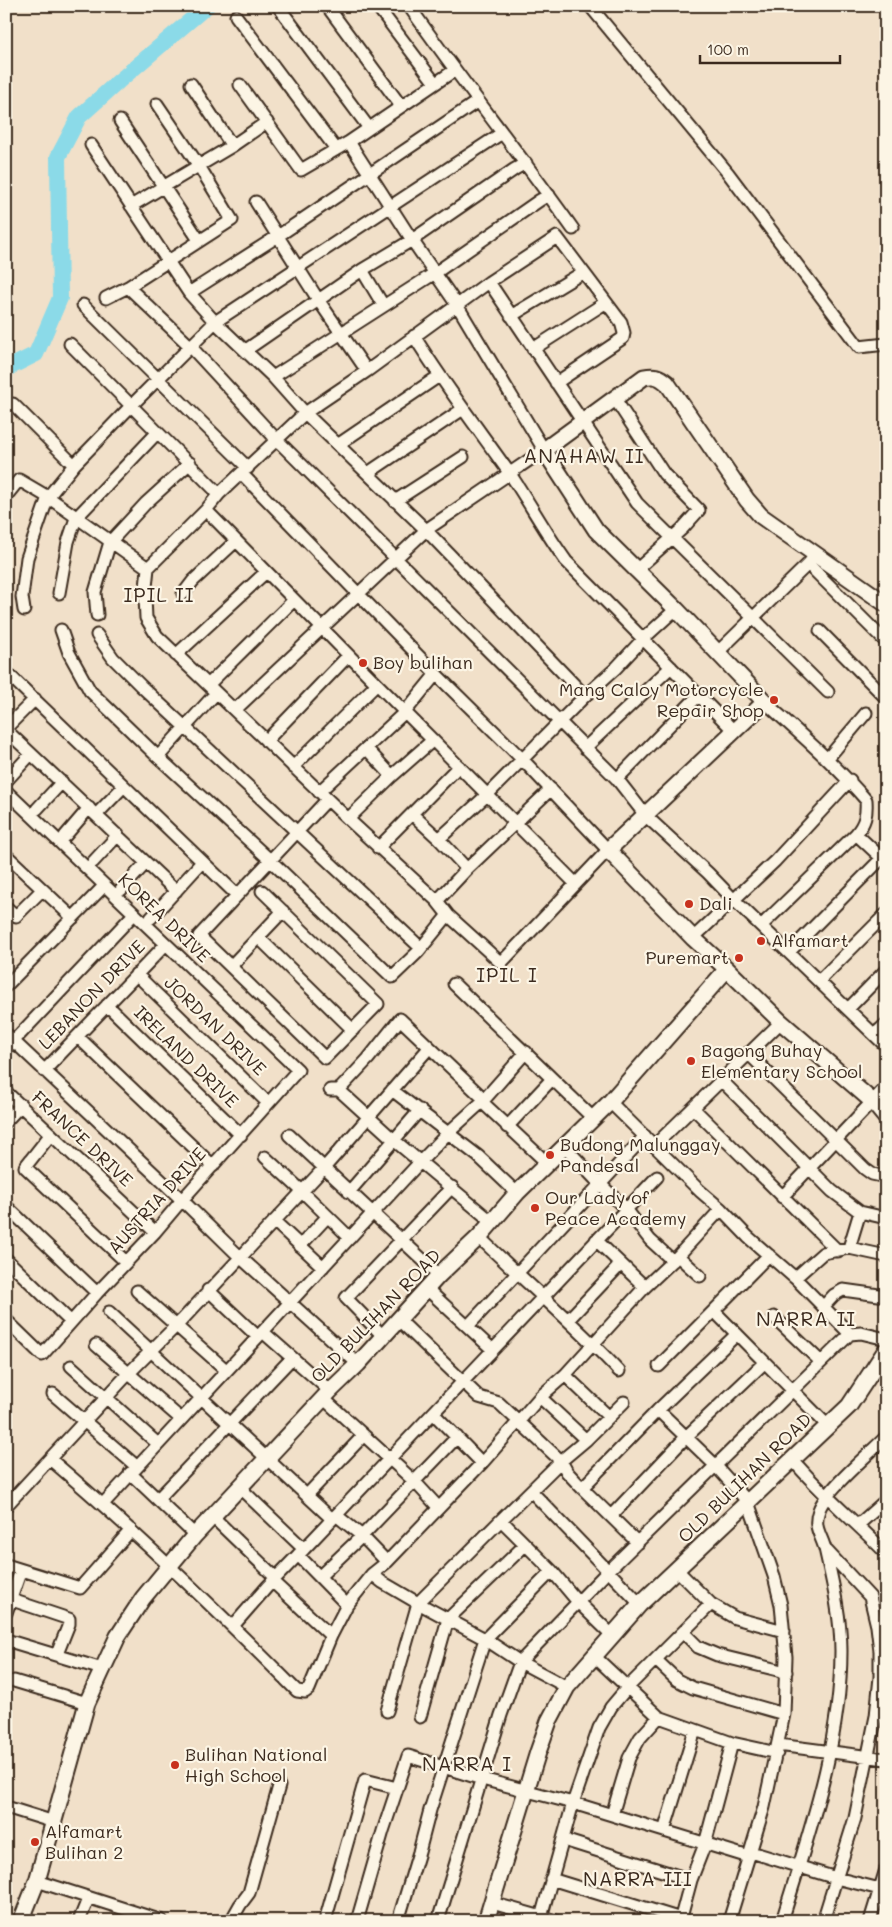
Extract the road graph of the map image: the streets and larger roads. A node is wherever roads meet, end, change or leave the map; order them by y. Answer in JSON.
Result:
{"nodes":[{"id":1,"x":278,"y":6,"type":"edge"},
{"id":2,"x":327,"y":6,"type":"edge"},
{"id":3,"x":378,"y":6,"type":"edge"},
{"id":4,"x":410,"y":6,"type":"edge"},
{"id":5,"x":590,"y":6,"type":"edge"},
{"id":6,"x":236,"y":16,"type":"dead end"},
{"id":7,"x":455,"y":70,"type":"junction"},
{"id":8,"x":435,"y":83,"type":"junction"},
{"id":9,"x":191,"y":84,"type":"dead end"},
{"id":10,"x":240,"y":86,"type":"dead end"},
{"id":11,"x":478,"y":101,"type":"junction"},
{"id":12,"x":157,"y":104,"type":"dead end"},
{"id":13,"x":401,"y":106,"type":"junction"},
{"id":14,"x":120,"y":121,"type":"dead end"},
{"id":15,"x":267,"y":122,"type":"junction"},
{"id":16,"x":369,"y":128,"type":"junction"},
{"id":17,"x":502,"y":133,"type":"junction"},
{"id":18,"x":349,"y":142,"type":"junction"},
{"id":19,"x":91,"y":146,"type":"dead end"},
{"id":20,"x":232,"y":146,"type":"junction"},
{"id":21,"x":336,"y":149,"type":"junction"},
{"id":22,"x":526,"y":164,"type":"junction"},
{"id":23,"x":199,"y":166,"type":"junction"},
{"id":24,"x":370,"y":174,"type":"junction"},
{"id":25,"x":163,"y":186,"type":"junction"},
{"id":26,"x":550,"y":195,"type":"junction"},
{"id":27,"x":256,"y":202,"type":"dead end"},
{"id":28,"x":131,"y":206,"type":"junction"},
{"id":29,"x":391,"y":207,"type":"junction"},
{"id":30,"x":573,"y":229,"type":"dead end"},
{"id":31,"x":278,"y":236,"type":"junction"},
{"id":32,"x":199,"y":240,"type":"junction"},
{"id":33,"x":412,"y":240,"type":"junction"},
{"id":34,"x":167,"y":261,"type":"junction"},
{"id":35,"x":298,"y":268,"type":"junction"},
{"id":36,"x":362,"y":270,"type":"junction"},
{"id":37,"x":435,"y":273,"type":"junction"},
{"id":38,"x":582,"y":273,"type":"junction"},
{"id":39,"x":489,"y":282,"type":"junction"},
{"id":40,"x":128,"y":287,"type":"junction"},
{"id":41,"x":189,"y":293,"type":"junction"},
{"id":42,"x":106,"y":298,"type":"dead end"},
{"id":43,"x":319,"y":301,"type":"junction"},
{"id":44,"x":605,"y":303,"type":"junction"},
{"id":45,"x":83,"y":305,"type":"dead end"},
{"id":46,"x":383,"y":305,"type":"junction"},
{"id":47,"x":457,"y":305,"type":"junction"},
{"id":48,"x":511,"y":316,"type":"junction"},
{"id":49,"x":216,"y":322,"type":"junction"},
{"id":50,"x":342,"y":332,"type":"junction"},
{"id":51,"x":414,"y":336,"type":"junction"},
{"id":52,"x":70,"y":344,"type":"dead end"},
{"id":53,"x":886,"y":344,"type":"edge"},
{"id":54,"x":191,"y":347,"type":"junction"},
{"id":55,"x":533,"y":349,"type":"junction"},
{"id":56,"x":246,"y":350,"type":"junction"},
{"id":57,"x":367,"y":371,"type":"junction"},
{"id":58,"x":439,"y":376,"type":"junction"},
{"id":59,"x":273,"y":377,"type":"junction"},
{"id":60,"x":159,"y":379,"type":"junction"},
{"id":61,"x":556,"y":383,"type":"junction"},
{"id":62,"x":614,"y":399,"type":"junction"},
{"id":63,"x":13,"y":404,"type":"dead end"},
{"id":64,"x":131,"y":406,"type":"junction"},
{"id":65,"x":463,"y":408,"type":"junction"},
{"id":66,"x":306,"y":413,"type":"junction"},
{"id":67,"x":581,"y":422,"type":"junction"},
{"id":68,"x":157,"y":433,"type":"junction"},
{"id":69,"x":276,"y":439,"type":"junction"},
{"id":70,"x":340,"y":444,"type":"junction"},
{"id":71,"x":544,"y":450,"type":"junction"},
{"id":72,"x":463,"y":457,"type":"dead end"},
{"id":73,"x":190,"y":463,"type":"junction"},
{"id":74,"x":74,"y":465,"type":"junction"},
{"id":75,"x":245,"y":471,"type":"junction"},
{"id":76,"x":509,"y":472,"type":"junction"},
{"id":77,"x":368,"y":473,"type":"junction"},
{"id":78,"x":219,"y":494,"type":"junction"},
{"id":79,"x":6,"y":496,"type":"edge"},
{"id":80,"x":48,"y":497,"type":"junction"},
{"id":81,"x":395,"y":501,"type":"junction"},
{"id":82,"x":206,"y":510,"type":"junction"},
{"id":83,"x":76,"y":518,"type":"junction"},
{"id":84,"x":426,"y":530,"type":"junction"},
{"id":85,"x":672,"y":538,"type":"junction"},
{"id":86,"x":236,"y":541,"type":"junction"},
{"id":87,"x":110,"y":542,"type":"junction"},
{"id":88,"x":395,"y":557,"type":"junction"},
{"id":89,"x":812,"y":559,"type":"junction"},
{"id":90,"x":148,"y":568,"type":"junction"},
{"id":91,"x":636,"y":571,"type":"junction"},
{"id":92,"x":266,"y":572,"type":"junction"},
{"id":93,"x":358,"y":592,"type":"junction"},
{"id":94,"x":59,"y":593,"type":"dead end"},
{"id":95,"x":183,"y":594,"type":"dead end"},
{"id":96,"x":294,"y":600,"type":"junction"},
{"id":97,"x":886,"y":604,"type":"edge"},
{"id":98,"x":676,"y":609,"type":"junction"},
{"id":99,"x":24,"y":610,"type":"dead end"},
{"id":100,"x":97,"y":615,"type":"dead end"},
{"id":101,"x":752,"y":618,"type":"junction"},
{"id":102,"x":322,"y":629,"type":"junction"},
{"id":103,"x":61,"y":630,"type":"dead end"},
{"id":104,"x":820,"y":631,"type":"dead end"},
{"id":105,"x":98,"y":635,"type":"dead end"},
{"id":106,"x":643,"y":639,"type":"junction"},
{"id":107,"x":886,"y":642,"type":"edge"},
{"id":108,"x":717,"y":653,"type":"junction"},
{"id":109,"x":176,"y":655,"type":"junction"},
{"id":110,"x":348,"y":656,"type":"junction"},
{"id":111,"x":671,"y":667,"type":"junction"},
{"id":112,"x":6,"y":672,"type":"edge"},
{"id":113,"x":436,"y":674,"type":"junction"},
{"id":114,"x":376,"y":684,"type":"junction"},
{"id":115,"x":212,"y":689,"type":"junction"},
{"id":116,"x":828,"y":692,"type":"dead end"},
{"id":117,"x":585,"y":696,"type":"junction"},
{"id":118,"x":698,"y":696,"type":"junction"},
{"id":119,"x":886,"y":698,"type":"edge"},
{"id":120,"x":35,"y":699,"type":"junction"},
{"id":121,"x":765,"y":702,"type":"junction"},
{"id":122,"x":235,"y":710,"type":"junction"},
{"id":123,"x":405,"y":712,"type":"junction"},
{"id":124,"x":866,"y":714,"type":"dead end"},
{"id":125,"x":560,"y":722,"type":"junction"},
{"id":126,"x":185,"y":727,"type":"junction"},
{"id":127,"x":6,"y":729,"type":"edge"},
{"id":128,"x":735,"y":732,"type":"junction"},
{"id":129,"x":433,"y":740,"type":"junction"},
{"id":130,"x":266,"y":741,"type":"junction"},
{"id":131,"x":366,"y":748,"type":"junction"},
{"id":132,"x":585,"y":748,"type":"junction"},
{"id":133,"x":31,"y":754,"type":"junction"},
{"id":134,"x":158,"y":757,"type":"junction"},
{"id":135,"x":828,"y":758,"type":"junction"},
{"id":136,"x":522,"y":759,"type":"junction"},
{"id":137,"x":459,"y":766,"type":"junction"},
{"id":138,"x":293,"y":767,"type":"junction"},
{"id":139,"x":392,"y":776,"type":"junction"},
{"id":140,"x":617,"y":779,"type":"junction"},
{"id":141,"x":7,"y":780,"type":"edge"},
{"id":142,"x":850,"y":780,"type":"junction"},
{"id":143,"x":62,"y":782,"type":"junction"},
{"id":144,"x":124,"y":786,"type":"junction"},
{"id":145,"x":551,"y":790,"type":"junction"},
{"id":146,"x":6,"y":791,"type":"edge"},
{"id":147,"x":487,"y":795,"type":"junction"},
{"id":148,"x":323,"y":796,"type":"junction"},
{"id":149,"x":36,"y":809,"type":"dead end"},
{"id":150,"x":93,"y":812,"type":"junction"},
{"id":151,"x":412,"y":814,"type":"junction"},
{"id":152,"x":646,"y":816,"type":"junction"},
{"id":153,"x":348,"y":819,"type":"junction"},
{"id":154,"x":516,"y":822,"type":"junction"},
{"id":155,"x":296,"y":832,"type":"junction"},
{"id":156,"x":856,"y":834,"type":"junction"},
{"id":157,"x":118,"y":835,"type":"junction"},
{"id":158,"x":65,"y":836,"type":"dead end"},
{"id":159,"x":440,"y":839,"type":"junction"},
{"id":160,"x":378,"y":848,"type":"junction"},
{"id":161,"x":608,"y":850,"type":"junction"},
{"id":162,"x":6,"y":855,"type":"edge"},
{"id":163,"x":270,"y":860,"type":"junction"},
{"id":164,"x":884,"y":860,"type":"edge"},
{"id":165,"x":93,"y":862,"type":"dead end"},
{"id":166,"x":202,"y":862,"type":"junction"},
{"id":167,"x":146,"y":863,"type":"junction"},
{"id":168,"x":467,"y":869,"type":"junction"},
{"id":169,"x":576,"y":884,"type":"junction"},
{"id":170,"x":104,"y":886,"type":"junction"},
{"id":171,"x":42,"y":890,"type":"junction"},
{"id":172,"x":121,"y":890,"type":"dead end"},
{"id":173,"x":176,"y":891,"type":"junction"},
{"id":174,"x":262,"y":891,"type":"dead end"},
{"id":175,"x":237,"y":895,"type":"junction"},
{"id":176,"x":733,"y":899,"type":"junction"},
{"id":177,"x":437,"y":901,"type":"junction"},
{"id":178,"x":6,"y":907,"type":"edge"},
{"id":179,"x":283,"y":911,"type":"junction"},
{"id":180,"x":134,"y":914,"type":"junction"},
{"id":181,"x":886,"y":914,"type":"edge"},
{"id":182,"x":448,"y":915,"type":"junction"},
{"id":183,"x":74,"y":918,"type":"junction"},
{"id":184,"x":151,"y":918,"type":"dead end"},
{"id":185,"x":760,"y":926,"type":"junction"},
{"id":186,"x":258,"y":937,"type":"junction"},
{"id":187,"x":693,"y":938,"type":"junction"},
{"id":188,"x":166,"y":944,"type":"junction"},
{"id":189,"x":421,"y":948,"type":"junction"},
{"id":190,"x":788,"y":952,"type":"junction"},
{"id":191,"x":230,"y":966,"type":"junction"},
{"id":192,"x":727,"y":968,"type":"junction"},
{"id":193,"x":886,"y":970,"type":"edge"},
{"id":194,"x":10,"y":973,"type":"edge"},
{"id":195,"x":136,"y":974,"type":"junction"},
{"id":196,"x":819,"y":981,"type":"junction"},
{"id":197,"x":454,"y":984,"type":"dead end"},
{"id":198,"x":6,"y":986,"type":"edge"},
{"id":199,"x":107,"y":1005,"type":"junction"},
{"id":200,"x":848,"y":1009,"type":"junction"},
{"id":201,"x":781,"y":1022,"type":"junction"},
{"id":202,"x":886,"y":1024,"type":"edge"},
{"id":203,"x":353,"y":1030,"type":"junction"},
{"id":204,"x":875,"y":1034,"type":"junction"},
{"id":205,"x":78,"y":1037,"type":"junction"},
{"id":206,"x":8,"y":1042,"type":"edge"},
{"id":207,"x":886,"y":1046,"type":"edge"},
{"id":208,"x":429,"y":1048,"type":"junction"},
{"id":209,"x":526,"y":1052,"type":"junction"},
{"id":210,"x":748,"y":1053,"type":"junction"},
{"id":211,"x":298,"y":1070,"type":"joint"},
{"id":212,"x":44,"y":1071,"type":"junction"},
{"id":213,"x":552,"y":1079,"type":"junction"},
{"id":214,"x":721,"y":1080,"type":"junction"},
{"id":215,"x":886,"y":1087,"type":"edge"},
{"id":216,"x":392,"y":1090,"type":"junction"},
{"id":217,"x":6,"y":1092,"type":"edge"},
{"id":218,"x":872,"y":1100,"type":"junction"},
{"id":219,"x":483,"y":1101,"type":"junction"},
{"id":220,"x":610,"y":1102,"type":"junction"},
{"id":221,"x":268,"y":1103,"type":"junction"},
{"id":222,"x":21,"y":1105,"type":"junction"},
{"id":223,"x":693,"y":1108,"type":"junction"},
{"id":224,"x":420,"y":1110,"type":"junction"},
{"id":225,"x":369,"y":1117,"type":"junction"},
{"id":226,"x":886,"y":1118,"type":"edge"},
{"id":227,"x":594,"y":1119,"type":"junction"},
{"id":228,"x":6,"y":1121,"type":"edge"},
{"id":229,"x":507,"y":1127,"type":"junction"},
{"id":230,"x":449,"y":1132,"type":"junction"},
{"id":231,"x":50,"y":1134,"type":"junction"},
{"id":232,"x":289,"y":1134,"type":"dead end"},
{"id":233,"x":241,"y":1135,"type":"junction"},
{"id":234,"x":645,"y":1136,"type":"junction"},
{"id":235,"x":396,"y":1140,"type":"junction"},
{"id":236,"x":837,"y":1140,"type":"junction"},
{"id":237,"x":564,"y":1146,"type":"junction"},
{"id":238,"x":654,"y":1146,"type":"junction"},
{"id":239,"x":265,"y":1157,"type":"dead end"},
{"id":240,"x":421,"y":1161,"type":"junction"},
{"id":241,"x":547,"y":1163,"type":"junction"},
{"id":242,"x":213,"y":1166,"type":"junction"},
{"id":243,"x":325,"y":1167,"type":"junction"},
{"id":244,"x":810,"y":1169,"type":"junction"},
{"id":245,"x":656,"y":1177,"type":"dead end"},
{"id":246,"x":886,"y":1177,"type":"edge"},
{"id":247,"x":600,"y":1184,"type":"junction"},
{"id":248,"x":452,"y":1187,"type":"junction"},
{"id":249,"x":302,"y":1191,"type":"junction"},
{"id":250,"x":349,"y":1192,"type":"junction"},
{"id":251,"x":517,"y":1193,"type":"junction"},
{"id":252,"x":782,"y":1197,"type":"junction"},
{"id":253,"x":182,"y":1200,"type":"junction"},
{"id":254,"x":6,"y":1206,"type":"edge"},
{"id":255,"x":626,"y":1209,"type":"junction"},
{"id":256,"x":721,"y":1209,"type":"junction"},
{"id":257,"x":860,"y":1212,"type":"junction"},
{"id":258,"x":372,"y":1214,"type":"junction"},
{"id":259,"x":327,"y":1217,"type":"junction"},
{"id":260,"x":886,"y":1218,"type":"edge"},
{"id":261,"x":274,"y":1221,"type":"junction"},
{"id":262,"x":491,"y":1221,"type":"junction"},
{"id":263,"x":155,"y":1232,"type":"junction"},
{"id":264,"x":479,"y":1237,"type":"junction"},
{"id":265,"x":350,"y":1238,"type":"junction"},
{"id":266,"x":402,"y":1240,"type":"junction"},
{"id":267,"x":596,"y":1240,"type":"junction"},
{"id":268,"x":300,"y":1246,"type":"junction"},
{"id":269,"x":843,"y":1250,"type":"junction"},
{"id":270,"x":769,"y":1255,"type":"junction"},
{"id":271,"x":886,"y":1256,"type":"edge"},
{"id":272,"x":240,"y":1257,"type":"junction"},
{"id":273,"x":6,"y":1259,"type":"edge"},
{"id":274,"x":675,"y":1259,"type":"junction"},
{"id":275,"x":126,"y":1262,"type":"junction"},
{"id":276,"x":621,"y":1264,"type":"junction"},
{"id":277,"x":323,"y":1267,"type":"junction"},
{"id":278,"x":516,"y":1273,"type":"junction"},
{"id":279,"x":439,"y":1276,"type":"junction"},
{"id":280,"x":700,"y":1276,"type":"dead end"},
{"id":281,"x":795,"y":1278,"type":"junction"},
{"id":282,"x":645,"y":1287,"type":"junction"},
{"id":283,"x":137,"y":1290,"type":"dead end"},
{"id":284,"x":208,"y":1290,"type":"junction"},
{"id":285,"x":428,"y":1290,"type":"junction"},
{"id":286,"x":97,"y":1293,"type":"junction"},
{"id":287,"x":886,"y":1296,"type":"edge"},
{"id":288,"x":542,"y":1297,"type":"junction"},
{"id":289,"x":291,"y":1303,"type":"junction"},
{"id":290,"x":823,"y":1307,"type":"junction"},
{"id":291,"x":714,"y":1311,"type":"junction"},
{"id":292,"x":109,"y":1312,"type":"dead end"},
{"id":293,"x":774,"y":1316,"type":"dead end"},
{"id":294,"x":398,"y":1319,"type":"junction"},
{"id":295,"x":6,"y":1320,"type":"edge"},
{"id":296,"x":568,"y":1320,"type":"junction"},
{"id":297,"x":71,"y":1322,"type":"junction"},
{"id":298,"x":176,"y":1326,"type":"junction"},
{"id":299,"x":468,"y":1326,"type":"junction"},
{"id":300,"x":260,"y":1334,"type":"junction"},
{"id":301,"x":737,"y":1334,"type":"junction"},
{"id":302,"x":850,"y":1334,"type":"junction"},
{"id":303,"x":383,"y":1336,"type":"junction"},
{"id":304,"x":886,"y":1339,"type":"edge"},
{"id":305,"x":593,"y":1344,"type":"junction"},
{"id":306,"x":96,"y":1345,"type":"dead end"},
{"id":307,"x":151,"y":1350,"type":"junction"},
{"id":308,"x":493,"y":1350,"type":"junction"},
{"id":309,"x":886,"y":1350,"type":"edge"},
{"id":310,"x":292,"y":1358,"type":"junction"},
{"id":311,"x":821,"y":1362,"type":"junction"},
{"id":312,"x":764,"y":1363,"type":"junction"},
{"id":313,"x":358,"y":1364,"type":"junction"},
{"id":314,"x":71,"y":1366,"type":"dead end"},
{"id":315,"x":659,"y":1366,"type":"dead end"},
{"id":316,"x":226,"y":1370,"type":"junction"},
{"id":317,"x":619,"y":1371,"type":"dead end"},
{"id":318,"x":129,"y":1373,"type":"junction"},
{"id":319,"x":565,"y":1375,"type":"junction"},
{"id":320,"x":462,"y":1381,"type":"junction"},
{"id":321,"x":793,"y":1390,"type":"junction"},
{"id":322,"x":53,"y":1394,"type":"dead end"},
{"id":323,"x":326,"y":1394,"type":"junction"},
{"id":324,"x":200,"y":1397,"type":"junction"},
{"id":325,"x":106,"y":1398,"type":"junction"},
{"id":326,"x":540,"y":1398,"type":"junction"},
{"id":327,"x":624,"y":1402,"type":"dead end"},
{"id":328,"x":658,"y":1410,"type":"junction"},
{"id":329,"x":433,"y":1413,"type":"junction"},
{"id":330,"x":608,"y":1416,"type":"junction"},
{"id":331,"x":181,"y":1419,"type":"junction"},
{"id":332,"x":86,"y":1421,"type":"junction"},
{"id":333,"x":518,"y":1422,"type":"junction"},
{"id":334,"x":229,"y":1424,"type":"junction"},
{"id":335,"x":827,"y":1425,"type":"junction"},
{"id":336,"x":363,"y":1436,"type":"junction"},
{"id":337,"x":686,"y":1437,"type":"junction"},
{"id":338,"x":457,"y":1438,"type":"junction"},
{"id":339,"x":886,"y":1438,"type":"edge"},
{"id":340,"x":586,"y":1440,"type":"junction"},
{"id":341,"x":158,"y":1444,"type":"junction"},
{"id":342,"x":268,"y":1458,"type":"junction"},
{"id":343,"x":50,"y":1459,"type":"junction"},
{"id":344,"x":792,"y":1459,"type":"junction"},
{"id":345,"x":390,"y":1460,"type":"junction"},
{"id":346,"x":561,"y":1461,"type":"junction"},
{"id":347,"x":482,"y":1463,"type":"junction"},
{"id":348,"x":715,"y":1466,"type":"junction"},
{"id":349,"x":133,"y":1470,"type":"junction"},
{"id":350,"x":415,"y":1482,"type":"junction"},
{"id":351,"x":240,"y":1488,"type":"junction"},
{"id":352,"x":582,"y":1488,"type":"junction"},
{"id":353,"x":531,"y":1491,"type":"junction"},
{"id":354,"x":307,"y":1495,"type":"junction"},
{"id":355,"x":826,"y":1496,"type":"junction"},
{"id":356,"x":158,"y":1499,"type":"junction"},
{"id":357,"x":886,"y":1500,"type":"edge"},
{"id":358,"x":748,"y":1502,"type":"junction"},
{"id":359,"x":103,"y":1504,"type":"junction"},
{"id":360,"x":6,"y":1506,"type":"edge"},
{"id":361,"x":439,"y":1508,"type":"junction"},
{"id":362,"x":611,"y":1516,"type":"junction"},
{"id":363,"x":334,"y":1517,"type":"junction"},
{"id":364,"x":214,"y":1518,"type":"junction"},
{"id":365,"x":501,"y":1520,"type":"junction"},
{"id":366,"x":858,"y":1525,"type":"junction"},
{"id":367,"x":131,"y":1530,"type":"junction"},
{"id":368,"x":195,"y":1535,"type":"junction"},
{"id":369,"x":362,"y":1536,"type":"junction"},
{"id":370,"x":638,"y":1543,"type":"junction"},
{"id":371,"x":525,"y":1545,"type":"junction"},
{"id":372,"x":826,"y":1550,"type":"junction"},
{"id":373,"x":301,"y":1552,"type":"junction"},
{"id":374,"x":886,"y":1553,"type":"edge"},
{"id":375,"x":387,"y":1562,"type":"junction"},
{"id":376,"x":6,"y":1565,"type":"edge"},
{"id":377,"x":169,"y":1566,"type":"junction"},
{"id":378,"x":21,"y":1570,"type":"junction"},
{"id":379,"x":677,"y":1570,"type":"junction"},
{"id":380,"x":552,"y":1571,"type":"junction"},
{"id":381,"x":608,"y":1571,"type":"junction"},
{"id":382,"x":372,"y":1574,"type":"junction"},
{"id":383,"x":320,"y":1576,"type":"junction"},
{"id":384,"x":274,"y":1580,"type":"junction"},
{"id":385,"x":8,"y":1599,"type":"edge"},
{"id":386,"x":578,"y":1602,"type":"junction"},
{"id":387,"x":418,"y":1603,"type":"junction"},
{"id":388,"x":640,"y":1604,"type":"junction"},
{"id":389,"x":711,"y":1604,"type":"junction"},
{"id":390,"x":347,"y":1605,"type":"junction"},
{"id":391,"x":6,"y":1613,"type":"edge"},
{"id":392,"x":448,"y":1618,"type":"junction"},
{"id":393,"x":233,"y":1626,"type":"junction"},
{"id":394,"x":881,"y":1626,"type":"edge"},
{"id":395,"x":784,"y":1631,"type":"junction"},
{"id":396,"x":684,"y":1633,"type":"junction"},
{"id":397,"x":612,"y":1635,"type":"junction"},
{"id":398,"x":331,"y":1636,"type":"junction"},
{"id":399,"x":485,"y":1639,"type":"junction"},
{"id":400,"x":6,"y":1640,"type":"edge"},
{"id":401,"x":57,"y":1654,"type":"junction"},
{"id":402,"x":593,"y":1655,"type":"junction"},
{"id":403,"x":656,"y":1660,"type":"junction"},
{"id":404,"x":520,"y":1662,"type":"junction"},
{"id":405,"x":102,"y":1669,"type":"junction"},
{"id":406,"x":786,"y":1672,"type":"junction"},
{"id":407,"x":14,"y":1681,"type":"dead end"},
{"id":408,"x":567,"y":1687,"type":"junction"},
{"id":409,"x":627,"y":1688,"type":"junction"},
{"id":410,"x":87,"y":1703,"type":"junction"},
{"id":411,"x":386,"y":1711,"type":"dead end"},
{"id":412,"x":784,"y":1714,"type":"junction"},
{"id":413,"x":420,"y":1717,"type":"dead end"},
{"id":414,"x":659,"y":1717,"type":"junction"},
{"id":415,"x":695,"y":1730,"type":"junction"},
{"id":416,"x":732,"y":1743,"type":"junction"},
{"id":417,"x":778,"y":1749,"type":"junction"},
{"id":418,"x":829,"y":1753,"type":"junction"},
{"id":419,"x":867,"y":1757,"type":"junction"},
{"id":420,"x":886,"y":1759,"type":"edge"},
{"id":421,"x":444,"y":1766,"type":"junction"},
{"id":422,"x":482,"y":1779,"type":"junction"},
{"id":423,"x":279,"y":1786,"type":"dead end"},
{"id":424,"x":397,"y":1788,"type":"junction"},
{"id":425,"x":526,"y":1789,"type":"junction"},
{"id":426,"x":573,"y":1803,"type":"junction"},
{"id":427,"x":6,"y":1807,"type":"edge"},
{"id":428,"x":612,"y":1815,"type":"junction"},
{"id":429,"x":54,"y":1822,"type":"junction"},
{"id":430,"x":664,"y":1831,"type":"junction"},
{"id":431,"x":564,"y":1840,"type":"junction"},
{"id":432,"x":705,"y":1844,"type":"junction"},
{"id":433,"x":750,"y":1855,"type":"junction"},
{"id":434,"x":799,"y":1867,"type":"junction"},
{"id":435,"x":886,"y":1869,"type":"edge"},
{"id":436,"x":836,"y":1878,"type":"junction"},
{"id":437,"x":551,"y":1879,"type":"junction"},
{"id":438,"x":691,"y":1880,"type":"junction"},
{"id":439,"x":37,"y":1881,"type":"junction"},
{"id":440,"x":880,"y":1889,"type":"junction"},
{"id":441,"x":88,"y":1898,"type":"junction"},
{"id":442,"x":492,"y":1903,"type":"junction"},
{"id":443,"x":148,"y":1919,"type":"edge"},
{"id":444,"x":541,"y":1919,"type":"edge"},
{"id":445,"x":680,"y":1920,"type":"edge"},
{"id":446,"x":21,"y":1921,"type":"edge"},
{"id":447,"x":78,"y":1921,"type":"edge"},
{"id":448,"x":162,"y":1921,"type":"edge"},
{"id":449,"x":231,"y":1921,"type":"edge"},
{"id":450,"x":325,"y":1921,"type":"edge"},
{"id":451,"x":356,"y":1921,"type":"edge"},
{"id":452,"x":398,"y":1921,"type":"edge"},
{"id":453,"x":438,"y":1921,"type":"edge"},
{"id":454,"x":486,"y":1921,"type":"edge"},
{"id":455,"x":556,"y":1921,"type":"edge"},
{"id":456,"x":729,"y":1921,"type":"edge"},
{"id":457,"x":782,"y":1921,"type":"edge"},
{"id":458,"x":823,"y":1921,"type":"edge"},
{"id":459,"x":870,"y":1921,"type":"edge"}],
"edges":[{"from":1,"to":16,"type":"street"},
{"from":2,"to":13,"type":"street"},
{"from":3,"to":8,"type":"street"},
{"from":4,"to":7,"type":"street"},
{"from":5,"to":53,"type":"street"},
{"from":6,"to":21,"type":"street"},
{"from":7,"to":8,"type":"street"},
{"from":7,"to":11,"type":"street"},
{"from":8,"to":13,"type":"street"},
{"from":9,"to":20,"type":"street"},
{"from":10,"to":15,"type":"street"},
{"from":11,"to":17,"type":"street"},
{"from":11,"to":24,"type":"street"},
{"from":12,"to":23,"type":"street"},
{"from":13,"to":16,"type":"street"},
{"from":14,"to":25,"type":"street"},
{"from":15,"to":20,"type":"street"},
{"from":15,"to":21,"type":"street"},
{"from":16,"to":18,"type":"street"},
{"from":17,"to":22,"type":"street"},
{"from":17,"to":29,"type":"street"},
{"from":18,"to":21,"type":"street"},
{"from":18,"to":24,"type":"street"},
{"from":19,"to":28,"type":"street"},
{"from":20,"to":23,"type":"street"},
{"from":22,"to":26,"type":"street"},
{"from":22,"to":33,"type":"street"},
{"from":23,"to":25,"type":"street"},
{"from":23,"to":32,"type":"street"},
{"from":24,"to":29,"type":"street"},
{"from":24,"to":31,"type":"street"},
{"from":25,"to":28,"type":"street"},
{"from":25,"to":32,"type":"street"},
{"from":26,"to":30,"type":"street"},
{"from":26,"to":37,"type":"street"},
{"from":27,"to":31,"type":"street"},
{"from":28,"to":34,"type":"street"},
{"from":29,"to":33,"type":"street"},
{"from":29,"to":35,"type":"street"},
{"from":31,"to":35,"type":"street"},
{"from":31,"to":41,"type":"street"},
{"from":32,"to":34,"type":"street"},
{"from":33,"to":36,"type":"street"},
{"from":33,"to":37,"type":"street"},
{"from":34,"to":40,"type":"street"},
{"from":34,"to":41,"type":"street"},
{"from":35,"to":43,"type":"street"},
{"from":35,"to":49,"type":"street"},
{"from":36,"to":43,"type":"street"},
{"from":36,"to":46,"type":"street"},
{"from":37,"to":46,"type":"street"},
{"from":37,"to":47,"type":"street"},
{"from":38,"to":39,"type":"street"},
{"from":38,"to":44,"type":"street"},
{"from":38,"to":48,"type":"street"},
{"from":39,"to":47,"type":"street"},
{"from":39,"to":48,"type":"street"},
{"from":40,"to":42,"type":"street"},
{"from":40,"to":54,"type":"street"},
{"from":41,"to":49,"type":"street"},
{"from":43,"to":50,"type":"street"},
{"from":43,"to":56,"type":"street"},
{"from":44,"to":55,"type":"street"},
{"from":44,"to":61,"type":"street"},
{"from":45,"to":60,"type":"street"},
{"from":46,"to":50,"type":"street"},
{"from":47,"to":51,"type":"street"},
{"from":47,"to":71,"type":"street"},
{"from":48,"to":55,"type":"street"},
{"from":49,"to":54,"type":"street"},
{"from":49,"to":56,"type":"street"},
{"from":50,"to":57,"type":"street"},
{"from":50,"to":59,"type":"street"},
{"from":51,"to":57,"type":"street"},
{"from":51,"to":58,"type":"street"},
{"from":52,"to":64,"type":"street"},
{"from":54,"to":60,"type":"street"},
{"from":54,"to":69,"type":"street"},
{"from":55,"to":61,"type":"street"},
{"from":56,"to":59,"type":"street"},
{"from":57,"to":66,"type":"street"},
{"from":58,"to":65,"type":"street"},
{"from":58,"to":70,"type":"street"},
{"from":59,"to":66,"type":"street"},
{"from":60,"to":64,"type":"street"},
{"from":60,"to":75,"type":"street"},
{"from":61,"to":67,"type":"street"},
{"from":62,"to":67,"type":"street"},
{"from":62,"to":85,"type":"street"},
{"from":62,"to":89,"type":"street"},
{"from":63,"to":74,"type":"street"},
{"from":64,"to":68,"type":"street"},
{"from":64,"to":74,"type":"street"},
{"from":65,"to":76,"type":"street"},
{"from":65,"to":77,"type":"street"},
{"from":66,"to":69,"type":"street"},
{"from":66,"to":70,"type":"street"},
{"from":67,"to":71,"type":"street"},
{"from":67,"to":85,"type":"street"},
{"from":68,"to":73,"type":"street"},
{"from":68,"to":83,"type":"street"},
{"from":69,"to":75,"type":"street"},
{"from":69,"to":88,"type":"street"},
{"from":70,"to":77,"type":"street"},
{"from":71,"to":76,"type":"street"},
{"from":71,"to":91,"type":"street"},
{"from":72,"to":81,"type":"street"},
{"from":73,"to":78,"type":"street"},
{"from":73,"to":87,"type":"street"},
{"from":74,"to":80,"type":"street"},
{"from":75,"to":78,"type":"street"},
{"from":75,"to":93,"type":"street"},
{"from":76,"to":84,"type":"street"},
{"from":76,"to":106,"type":"street"},
{"from":77,"to":81,"type":"street"},
{"from":78,"to":82,"type":"street"},
{"from":79,"to":80,"type":"street"},
{"from":80,"to":83,"type":"street"},
{"from":80,"to":99,"type":"street"},
{"from":81,"to":84,"type":"street"},
{"from":82,"to":86,"type":"street"},
{"from":82,"to":90,"type":"street"},
{"from":83,"to":87,"type":"street"},
{"from":83,"to":94,"type":"street"},
{"from":84,"to":88,"type":"street"},
{"from":84,"to":117,"type":"street"},
{"from":85,"to":91,"type":"street"},
{"from":85,"to":101,"type":"street"},
{"from":86,"to":92,"type":"street"},
{"from":86,"to":95,"type":"street"},
{"from":87,"to":90,"type":"street"},
{"from":87,"to":100,"type":"street"},
{"from":88,"to":93,"type":"street"},
{"from":88,"to":125,"type":"street"},
{"from":89,"to":97,"type":"street"},
{"from":89,"to":101,"type":"street"},
{"from":89,"to":107,"type":"street"},
{"from":90,"to":109,"type":"street"},
{"from":91,"to":98,"type":"street"},
{"from":92,"to":96,"type":"street"},
{"from":92,"to":109,"type":"street"},
{"from":93,"to":102,"type":"street"},
{"from":93,"to":113,"type":"street"},
{"from":96,"to":102,"type":"street"},
{"from":96,"to":115,"type":"street"},
{"from":98,"to":106,"type":"street"},
{"from":98,"to":108,"type":"street"},
{"from":101,"to":108,"type":"street"},
{"from":101,"to":116,"type":"street"},
{"from":102,"to":110,"type":"street"},
{"from":102,"to":122,"type":"street"},
{"from":103,"to":134,"type":"street"},
{"from":104,"to":119,"type":"street"},
{"from":105,"to":126,"type":"street"},
{"from":106,"to":111,"type":"street"},
{"from":106,"to":117,"type":"street"},
{"from":108,"to":121,"type":"street"},
{"from":109,"to":115,"type":"street"},
{"from":110,"to":114,"type":"street"},
{"from":110,"to":130,"type":"street"},
{"from":111,"to":118,"type":"street"},
{"from":111,"to":132,"type":"street"},
{"from":112,"to":120,"type":"street"},
{"from":113,"to":123,"type":"street"},
{"from":113,"to":136,"type":"street"},
{"from":114,"to":123,"type":"street"},
{"from":114,"to":138,"type":"street"},
{"from":115,"to":122,"type":"street"},
{"from":115,"to":126,"type":"street"},
{"from":117,"to":125,"type":"street"},
{"from":118,"to":128,"type":"street"},
{"from":118,"to":140,"type":"street"},
{"from":120,"to":127,"type":"street"},
{"from":120,"to":144,"type":"street"},
{"from":121,"to":128,"type":"street"},
{"from":121,"to":135,"type":"street"},
{"from":122,"to":130,"type":"street"},
{"from":123,"to":129,"type":"street"},
{"from":123,"to":131,"type":"street"},
{"from":124,"to":135,"type":"street"},
{"from":125,"to":132,"type":"street"},
{"from":125,"to":136,"type":"street"},
{"from":126,"to":134,"type":"street"},
{"from":126,"to":155,"type":"street"},
{"from":127,"to":133,"type":"street"},
{"from":128,"to":152,"type":"street"},
{"from":129,"to":137,"type":"street"},
{"from":129,"to":139,"type":"street"},
{"from":130,"to":138,"type":"street"},
{"from":131,"to":139,"type":"street"},
{"from":131,"to":148,"type":"street"},
{"from":132,"to":140,"type":"street"},
{"from":133,"to":141,"type":"street"},
{"from":133,"to":143,"type":"street"},
{"from":134,"to":163,"type":"street"},
{"from":135,"to":142,"type":"street"},
{"from":136,"to":145,"type":"street"},
{"from":136,"to":147,"type":"street"},
{"from":137,"to":147,"type":"street"},
{"from":137,"to":151,"type":"street"},
{"from":138,"to":148,"type":"street"},
{"from":139,"to":153,"type":"street"},
{"from":140,"to":152,"type":"street"},
{"from":142,"to":156,"type":"street"},
{"from":142,"to":176,"type":"street"},
{"from":143,"to":149,"type":"street"},
{"from":143,"to":150,"type":"street"},
{"from":144,"to":150,"type":"street"},
{"from":144,"to":166,"type":"street"},
{"from":145,"to":154,"type":"street"},
{"from":145,"to":161,"type":"street"},
{"from":146,"to":170,"type":"street","name":"KOREA DRIVE"},
{"from":147,"to":154,"type":"street"},
{"from":147,"to":159,"type":"street"},
{"from":148,"to":153,"type":"street"},
{"from":148,"to":155,"type":"street"},
{"from":150,"to":157,"type":"street"},
{"from":150,"to":158,"type":"street"},
{"from":151,"to":159,"type":"street"},
{"from":151,"to":160,"type":"street"},
{"from":152,"to":161,"type":"street"},
{"from":152,"to":176,"type":"street"},
{"from":153,"to":160,"type":"street"},
{"from":154,"to":168,"type":"street"},
{"from":154,"to":169,"type":"street"},
{"from":155,"to":163,"type":"street"},
{"from":155,"to":189,"type":"street"},
{"from":156,"to":164,"type":"street"},
{"from":156,"to":185,"type":"street"},
{"from":157,"to":165,"type":"street"},
{"from":157,"to":167,"type":"street"},
{"from":159,"to":168,"type":"street"},
{"from":160,"to":177,"type":"street"},
{"from":161,"to":169,"type":"street"},
{"from":161,"to":187,"type":"street"},
{"from":162,"to":171,"type":"street"},
{"from":163,"to":175,"type":"street"},
{"from":163,"to":189,"type":"street"},
{"from":164,"to":190,"type":"street"},
{"from":166,"to":173,"type":"street"},
{"from":166,"to":175,"type":"street"},
{"from":167,"to":172,"type":"street"},
{"from":167,"to":173,"type":"street"},
{"from":168,"to":177,"type":"street"},
{"from":169,"to":182,"type":"street"},
{"from":170,"to":180,"type":"street","name":"KOREA DRIVE"},
{"from":170,"to":183,"type":"street"},
{"from":171,"to":178,"type":"street"},
{"from":171,"to":183,"type":"street"},
{"from":173,"to":184,"type":"street"},
{"from":174,"to":179,"type":"street"},
{"from":175,"to":191,"type":"street"},
{"from":176,"to":185,"type":"street"},
{"from":176,"to":187,"type":"street"},
{"from":177,"to":182,"type":"street"},
{"from":179,"to":186,"type":"street"},
{"from":179,"to":203,"type":"street"},
{"from":180,"to":188,"type":"street","name":"KOREA DRIVE"},
{"from":180,"to":206,"type":"street"},
{"from":181,"to":196,"type":"street"},
{"from":182,"to":189,"type":"street"},
{"from":183,"to":194,"type":"street"},
{"from":185,"to":190,"type":"street"},
{"from":186,"to":191,"type":"street"},
{"from":186,"to":203,"type":"street"},
{"from":187,"to":192,"type":"street"},
{"from":188,"to":195,"type":"street","name":"LEBANON DRIVE"},
{"from":188,"to":211,"type":"street","name":"KOREA DRIVE"},
{"from":190,"to":196,"type":"street"},
{"from":191,"to":203,"type":"street"},
{"from":192,"to":201,"type":"street"},
{"from":192,"to":220,"type":"street","name":"OLD BULIHAN ROAD"},
{"from":193,"to":200,"type":"street"},
{"from":194,"to":198,"type":"street"},
{"from":195,"to":199,"type":"street","name":"LEBANON DRIVE"},
{"from":195,"to":221,"type":"street","name":"JORDAN DRIVE"},
{"from":196,"to":200,"type":"street"},
{"from":197,"to":209,"type":"street"},
{"from":199,"to":205,"type":"street","name":"LEBANON DRIVE"},
{"from":199,"to":233,"type":"street","name":"IRELAND DRIVE"},
{"from":200,"to":204,"type":"street"},
{"from":201,"to":210,"type":"street"},
{"from":201,"to":218,"type":"street"},
{"from":202,"to":204,"type":"street"},
{"from":204,"to":207,"type":"street"},
{"from":205,"to":212,"type":"street","name":"LEBANON DRIVE"},
{"from":205,"to":242,"type":"street"},
{"from":206,"to":212,"type":"street"},
{"from":208,"to":216,"type":"street"},
{"from":208,"to":219,"type":"street"},
{"from":208,"to":225,"type":"street"},
{"from":209,"to":213,"type":"street"},
{"from":209,"to":219,"type":"street"},
{"from":210,"to":214,"type":"street"},
{"from":210,"to":236,"type":"street"},
{"from":211,"to":221,"type":"street","name":"AUSTRIA DRIVE"},
{"from":212,"to":253,"type":"street"},
{"from":213,"to":227,"type":"street"},
{"from":213,"to":229,"type":"street"},
{"from":214,"to":223,"type":"street"},
{"from":214,"to":244,"type":"street"},
{"from":215,"to":218,"type":"street"},
{"from":216,"to":224,"type":"street"},
{"from":216,"to":225,"type":"street"},
{"from":217,"to":222,"type":"street","name":"FRANCE DRIVE"},
{"from":218,"to":226,"type":"street"},
{"from":218,"to":236,"type":"street"},
{"from":219,"to":229,"type":"street"},
{"from":219,"to":230,"type":"street"},
{"from":220,"to":227,"type":"street","name":"OLD BULIHAN ROAD"},
{"from":220,"to":234,"type":"street"},
{"from":221,"to":233,"type":"street","name":"AUSTRIA DRIVE"},
{"from":222,"to":228,"type":"street"},
{"from":222,"to":231,"type":"street","name":"FRANCE DRIVE"},
{"from":223,"to":238,"type":"street"},
{"from":223,"to":252,"type":"street"},
{"from":224,"to":230,"type":"street"},
{"from":224,"to":235,"type":"street"},
{"from":225,"to":235,"type":"street"},
{"from":225,"to":243,"type":"street"},
{"from":227,"to":237,"type":"street","name":"OLD BULIHAN ROAD"},
{"from":229,"to":241,"type":"street"},
{"from":230,"to":240,"type":"street"},
{"from":230,"to":251,"type":"street"},
{"from":231,"to":263,"type":"street","name":"FRANCE DRIVE"},
{"from":231,"to":275,"type":"street"},
{"from":232,"to":243,"type":"street"},
{"from":233,"to":242,"type":"street","name":"AUSTRIA DRIVE"},
{"from":234,"to":238,"type":"street"},
{"from":234,"to":247,"type":"street"},
{"from":235,"to":240,"type":"street"},
{"from":235,"to":250,"type":"street"},
{"from":236,"to":244,"type":"street"},
{"from":236,"to":246,"type":"street"},
{"from":237,"to":241,"type":"street","name":"OLD BULIHAN ROAD"},
{"from":237,"to":247,"type":"street"},
{"from":238,"to":256,"type":"street"},
{"from":239,"to":249,"type":"street"},
{"from":240,"to":248,"type":"street"},
{"from":240,"to":258,"type":"street"},
{"from":241,"to":251,"type":"street","name":"OLD BULIHAN ROAD"},
{"from":242,"to":253,"type":"street","name":"AUSTRIA DRIVE"},
{"from":243,"to":249,"type":"street"},
{"from":243,"to":250,"type":"street"},
{"from":244,"to":252,"type":"street"},
{"from":244,"to":257,"type":"street"},
{"from":245,"to":255,"type":"street"},
{"from":247,"to":255,"type":"street"},
{"from":247,"to":278,"type":"street"},
{"from":248,"to":262,"type":"street"},
{"from":248,"to":266,"type":"street"},
{"from":249,"to":259,"type":"street"},
{"from":249,"to":261,"type":"street"},
{"from":250,"to":258,"type":"street"},
{"from":251,"to":262,"type":"street","name":"OLD BULIHAN ROAD"},
{"from":252,"to":269,"type":"street"},
{"from":253,"to":263,"type":"street","name":"AUSTRIA DRIVE"},
{"from":253,"to":272,"type":"street"},
{"from":254,"to":286,"type":"street"},
{"from":255,"to":267,"type":"street"},
{"from":255,"to":274,"type":"street"},
{"from":256,"to":270,"type":"street"},
{"from":256,"to":274,"type":"street"},
{"from":257,"to":260,"type":"street"},
{"from":257,"to":269,"type":"street"},
{"from":258,"to":265,"type":"street"},
{"from":258,"to":266,"type":"street"},
{"from":259,"to":265,"type":"street"},
{"from":259,"to":268,"type":"street"},
{"from":261,"to":268,"type":"street"},
{"from":261,"to":272,"type":"street"},
{"from":262,"to":264,"type":"street","name":"OLD BULIHAN ROAD"},
{"from":263,"to":275,"type":"street","name":"AUSTRIA DRIVE"},
{"from":264,"to":278,"type":"street"},
{"from":264,"to":279,"type":"street","name":"OLD BULIHAN ROAD"},
{"from":265,"to":277,"type":"street"},
{"from":266,"to":279,"type":"street"},
{"from":266,"to":303,"type":"street"},
{"from":267,"to":276,"type":"street"},
{"from":267,"to":288,"type":"street"},
{"from":268,"to":277,"type":"street"},
{"from":269,"to":271,"type":"street"},
{"from":269,"to":281,"type":"street"},
{"from":270,"to":281,"type":"street"},
{"from":270,"to":291,"type":"street"},
{"from":272,"to":284,"type":"street"},
{"from":272,"to":289,"type":"street"},
{"from":273,"to":297,"type":"street"},
{"from":274,"to":280,"type":"street"},
{"from":274,"to":282,"type":"street"},
{"from":275,"to":286,"type":"street","name":"AUSTRIA DRIVE"},
{"from":276,"to":282,"type":"street"},
{"from":276,"to":296,"type":"street"},
{"from":277,"to":289,"type":"street"},
{"from":278,"to":288,"type":"street"},
{"from":278,"to":299,"type":"street"},
{"from":279,"to":285,"type":"street","name":"OLD BULIHAN ROAD"},
{"from":281,"to":290,"type":"street"},
{"from":282,"to":305,"type":"street"},
{"from":283,"to":298,"type":"street"},
{"from":284,"to":298,"type":"street"},
{"from":284,"to":300,"type":"street"},
{"from":285,"to":294,"type":"street","name":"OLD BULIHAN ROAD"},
{"from":285,"to":299,"type":"street"},
{"from":286,"to":297,"type":"street","name":"AUSTRIA DRIVE"},
{"from":287,"to":290,"type":"street"},
{"from":288,"to":296,"type":"street"},
{"from":288,"to":308,"type":"street"},
{"from":289,"to":300,"type":"street"},
{"from":289,"to":313,"type":"street"},
{"from":290,"to":302,"type":"street"},
{"from":291,"to":301,"type":"street"},
{"from":291,"to":315,"type":"street"},
{"from":292,"to":307,"type":"street"},
{"from":293,"to":311,"type":"street"},
{"from":294,"to":303,"type":"street","name":"OLD BULIHAN ROAD"},
{"from":294,"to":320,"type":"street"},
{"from":295,"to":297,"type":"street","name":"AUSTRIA DRIVE"},
{"from":296,"to":305,"type":"street"},
{"from":298,"to":307,"type":"street"},
{"from":298,"to":316,"type":"street"},
{"from":299,"to":308,"type":"street"},
{"from":300,"to":310,"type":"street"},
{"from":300,"to":316,"type":"street"},
{"from":301,"to":312,"type":"street"},
{"from":301,"to":328,"type":"street"},
{"from":302,"to":304,"type":"street"},
{"from":302,"to":311,"type":"street"},
{"from":303,"to":313,"type":"street","name":"OLD BULIHAN ROAD"},
{"from":305,"to":317,"type":"street"},
{"from":305,"to":319,"type":"street"},
{"from":306,"to":318,"type":"street"},
{"from":307,"to":318,"type":"street"},
{"from":307,"to":324,"type":"street"},
{"from":308,"to":320,"type":"street"},
{"from":309,"to":335,"type":"street","name":"OLD BULIHAN ROAD"},
{"from":310,"to":323,"type":"street"},
{"from":310,"to":334,"type":"street"},
{"from":311,"to":321,"type":"street"},
{"from":312,"to":321,"type":"street"},
{"from":312,"to":337,"type":"street"},
{"from":313,"to":323,"type":"street","name":"OLD BULIHAN ROAD"},
{"from":314,"to":325,"type":"street"},
{"from":316,"to":324,"type":"street"},
{"from":318,"to":325,"type":"street"},
{"from":318,"to":331,"type":"street"},
{"from":319,"to":326,"type":"street"},
{"from":319,"to":330,"type":"street"},
{"from":320,"to":329,"type":"street"},
{"from":320,"to":333,"type":"street"},
{"from":321,"to":335,"type":"street"},
{"from":321,"to":348,"type":"street"},
{"from":322,"to":332,"type":"street"},
{"from":323,"to":336,"type":"street"},
{"from":323,"to":342,"type":"street","name":"OLD BULIHAN ROAD"},
{"from":324,"to":331,"type":"street"},
{"from":324,"to":334,"type":"street"},
{"from":325,"to":332,"type":"street"},
{"from":325,"to":341,"type":"street"},
{"from":326,"to":333,"type":"street"},
{"from":326,"to":340,"type":"street"},
{"from":327,"to":330,"type":"street"},
{"from":328,"to":337,"type":"street"},
{"from":328,"to":352,"type":"street"},
{"from":329,"to":338,"type":"street"},
{"from":329,"to":345,"type":"street"},
{"from":330,"to":340,"type":"street"},
{"from":331,"to":341,"type":"street"},
{"from":332,"to":343,"type":"street"},
{"from":332,"to":349,"type":"street"},
{"from":333,"to":346,"type":"street"},
{"from":333,"to":347,"type":"street"},
{"from":334,"to":342,"type":"street"},
{"from":334,"to":356,"type":"street"},
{"from":335,"to":344,"type":"street","name":"OLD BULIHAN ROAD"},
{"from":336,"to":345,"type":"street"},
{"from":336,"to":354,"type":"street"},
{"from":337,"to":348,"type":"street"},
{"from":337,"to":362,"type":"street"},
{"from":338,"to":347,"type":"street"},
{"from":338,"to":350,"type":"street"},
{"from":339,"to":355,"type":"street"},
{"from":340,"to":346,"type":"street"},
{"from":341,"to":349,"type":"street"},
{"from":342,"to":351,"type":"street","name":"OLD BULIHAN ROAD"},
{"from":342,"to":354,"type":"street"},
{"from":343,"to":359,"type":"street"},
{"from":343,"to":360,"type":"street"},
{"from":344,"to":355,"type":"street"},
{"from":344,"to":358,"type":"street","name":"OLD BULIHAN ROAD"},
{"from":345,"to":350,"type":"street"},
{"from":345,"to":363,"type":"street"},
{"from":346,"to":352,"type":"street"},
{"from":346,"to":353,"type":"street"},
{"from":347,"to":361,"type":"street"},
{"from":348,"to":358,"type":"street"},
{"from":348,"to":370,"type":"street"},
{"from":349,"to":356,"type":"street"},
{"from":349,"to":359,"type":"street"},
{"from":350,"to":361,"type":"street"},
{"from":350,"to":369,"type":"street"},
{"from":351,"to":364,"type":"street","name":"OLD BULIHAN ROAD"},
{"from":351,"to":373,"type":"street"},
{"from":352,"to":362,"type":"street"},
{"from":353,"to":365,"type":"street"},
{"from":353,"to":381,"type":"street"},
{"from":354,"to":363,"type":"street"},
{"from":355,"to":366,"type":"street"},
{"from":355,"to":372,"type":"street"},
{"from":356,"to":368,"type":"street"},
{"from":357,"to":366,"type":"street"},
{"from":358,"to":379,"type":"street","name":"OLD BULIHAN ROAD"},
{"from":358,"to":395,"type":"street"},
{"from":359,"to":367,"type":"street"},
{"from":361,"to":375,"type":"street"},
{"from":362,"to":370,"type":"street"},
{"from":363,"to":369,"type":"street"},
{"from":363,"to":373,"type":"street"},
{"from":364,"to":368,"type":"street","name":"OLD BULIHAN ROAD"},
{"from":364,"to":384,"type":"street"},
{"from":365,"to":371,"type":"street"},
{"from":365,"to":387,"type":"street"},
{"from":366,"to":374,"type":"street"},
{"from":367,"to":377,"type":"street"},
{"from":367,"to":378,"type":"street"},
{"from":368,"to":377,"type":"street","name":"OLD BULIHAN ROAD"},
{"from":369,"to":375,"type":"street"},
{"from":369,"to":383,"type":"street"},
{"from":370,"to":381,"type":"street"},
{"from":371,"to":380,"type":"street"},
{"from":371,"to":392,"type":"street"},
{"from":372,"to":394,"type":"street"},
{"from":372,"to":418,"type":"street"},
{"from":373,"to":383,"type":"street"},
{"from":373,"to":384,"type":"street"},
{"from":375,"to":382,"type":"street"},
{"from":376,"to":378,"type":"street"},
{"from":377,"to":393,"type":"street"},
{"from":377,"to":405,"type":"street","name":"OLD BULIHAN ROAD"},
{"from":378,"to":385,"type":"street"},
{"from":379,"to":388,"type":"street","name":"OLD BULIHAN ROAD"},
{"from":379,"to":389,"type":"street"},
{"from":380,"to":386,"type":"street"},
{"from":380,"to":399,"type":"street"},
{"from":381,"to":386,"type":"street"},
{"from":381,"to":388,"type":"street"},
{"from":382,"to":387,"type":"street"},
{"from":382,"to":390,"type":"street"},
{"from":383,"to":390,"type":"street"},
{"from":384,"to":393,"type":"street"},
{"from":384,"to":398,"type":"street"},
{"from":385,"to":391,"type":"street"},
{"from":385,"to":401,"type":"street"},
{"from":386,"to":397,"type":"street"},
{"from":386,"to":404,"type":"street"},
{"from":387,"to":392,"type":"street"},
{"from":387,"to":411,"type":"street"},
{"from":388,"to":397,"type":"street","name":"OLD BULIHAN ROAD"},
{"from":389,"to":395,"type":"street"},
{"from":389,"to":396,"type":"street"},
{"from":390,"to":398,"type":"street"},
{"from":392,"to":399,"type":"street"},
{"from":392,"to":413,"type":"street"},
{"from":393,"to":398,"type":"street"},
{"from":394,"to":419,"type":"street"},
{"from":395,"to":406,"type":"street"},
{"from":396,"to":403,"type":"street"},
{"from":396,"to":406,"type":"street"},
{"from":397,"to":402,"type":"street","name":"OLD BULIHAN ROAD"},
{"from":399,"to":404,"type":"street"},
{"from":399,"to":421,"type":"street"},
{"from":400,"to":401,"type":"street"},
{"from":401,"to":405,"type":"street"},
{"from":402,"to":408,"type":"street","name":"OLD BULIHAN ROAD"},
{"from":402,"to":409,"type":"street"},
{"from":403,"to":409,"type":"street"},
{"from":403,"to":412,"type":"street"},
{"from":404,"to":408,"type":"street"},
{"from":404,"to":422,"type":"street"},
{"from":405,"to":410,"type":"street","name":"OLD BULIHAN ROAD"},
{"from":406,"to":412,"type":"street"},
{"from":407,"to":410,"type":"street"},
{"from":408,"to":425,"type":"street","name":"OLD BULIHAN ROAD"},
{"from":409,"to":414,"type":"street"},
{"from":409,"to":426,"type":"street"},
{"from":410,"to":429,"type":"street","name":"OLD BULIHAN ROAD"},
{"from":412,"to":417,"type":"street"},
{"from":414,"to":415,"type":"street"},
{"from":414,"to":428,"type":"street"},
{"from":415,"to":416,"type":"street"},
{"from":415,"to":430,"type":"street"},
{"from":416,"to":417,"type":"street"},
{"from":416,"to":432,"type":"street"},
{"from":417,"to":418,"type":"street"},
{"from":417,"to":433,"type":"street"},
{"from":418,"to":419,"type":"street"},
{"from":418,"to":434,"type":"street"},
{"from":419,"to":420,"type":"street"},
{"from":419,"to":436,"type":"street"},
{"from":421,"to":422,"type":"street"},
{"from":421,"to":424,"type":"street"},
{"from":421,"to":452,"type":"street"},
{"from":422,"to":425,"type":"street"},
{"from":422,"to":453,"type":"street"},
{"from":423,"to":449,"type":"street"},
{"from":424,"to":450,"type":"street"},
{"from":424,"to":451,"type":"street"},
{"from":425,"to":426,"type":"street"},
{"from":425,"to":442,"type":"street","name":"OLD BULIHAN ROAD"},
{"from":426,"to":428,"type":"street"},
{"from":426,"to":431,"type":"street"},
{"from":427,"to":429,"type":"street"},
{"from":428,"to":430,"type":"street"},
{"from":429,"to":439,"type":"street","name":"OLD BULIHAN ROAD"},
{"from":430,"to":432,"type":"street"},
{"from":431,"to":437,"type":"street"},
{"from":431,"to":438,"type":"street"},
{"from":432,"to":433,"type":"street"},
{"from":432,"to":438,"type":"street"},
{"from":433,"to":434,"type":"street"},
{"from":433,"to":456,"type":"street"},
{"from":434,"to":436,"type":"street"},
{"from":434,"to":457,"type":"street"},
{"from":435,"to":440,"type":"street"},
{"from":436,"to":440,"type":"street"},
{"from":436,"to":458,"type":"street"},
{"from":437,"to":444,"type":"street"},
{"from":437,"to":445,"type":"street"},
{"from":438,"to":445,"type":"street"},
{"from":439,"to":441,"type":"street"},
{"from":439,"to":446,"type":"street","name":"OLD BULIHAN ROAD"},
{"from":440,"to":459,"type":"street"},
{"from":441,"to":443,"type":"street"},
{"from":441,"to":447,"type":"street"},
{"from":442,"to":444,"type":"street"},
{"from":442,"to":454,"type":"street","name":"OLD BULIHAN ROAD"},
{"from":443,"to":448,"type":"street"},
{"from":444,"to":455,"type":"street"}]}
